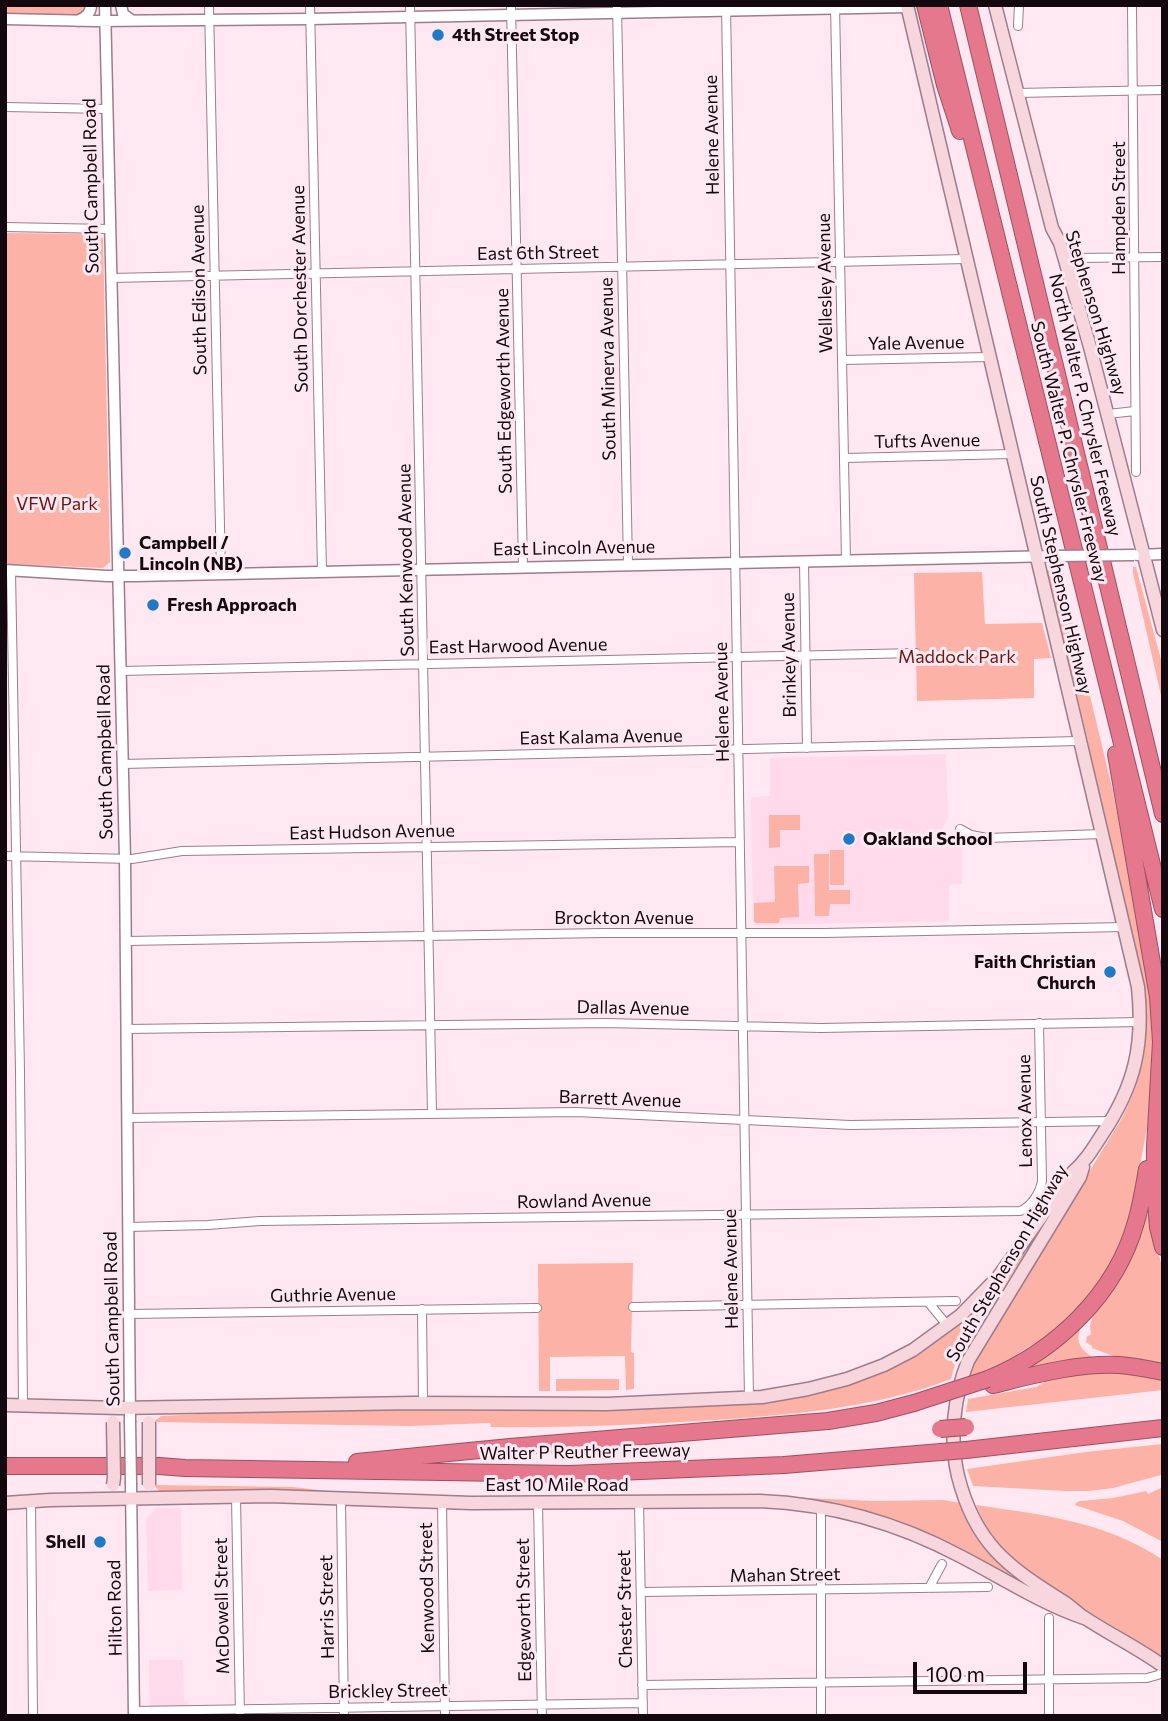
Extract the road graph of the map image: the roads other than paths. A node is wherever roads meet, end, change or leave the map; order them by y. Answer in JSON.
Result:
{"nodes":[{"id":1,"x":91,"y":5,"type":"edge"},
{"id":2,"x":105,"y":5,"type":"edge"},
{"id":3,"x":121,"y":5,"type":"edge"},
{"id":4,"x":209,"y":5,"type":"edge"},
{"id":5,"x":310,"y":5,"type":"edge"},
{"id":6,"x":925,"y":5,"type":"edge"},
{"id":7,"x":939,"y":5,"type":"edge"},
{"id":8,"x":968,"y":5,"type":"edge"},
{"id":9,"x":995,"y":5,"type":"edge"},
{"id":10,"x":1019,"y":5,"type":"edge"},
{"id":11,"x":1132,"y":5,"type":"edge"},
{"id":12,"x":907,"y":6,"type":"edge"},
{"id":13,"x":835,"y":7,"type":"edge"},
{"id":14,"x":726,"y":8,"type":"edge"},
{"id":15,"x":618,"y":9,"type":"edge"},
{"id":16,"x":512,"y":10,"type":"edge"},
{"id":17,"x":411,"y":11,"type":"edge"},
{"id":18,"x":5,"y":19,"type":"edge"},
{"id":19,"x":209,"y":19,"type":"junction"},
{"id":20,"x":310,"y":19,"type":"junction"},
{"id":21,"x":131,"y":20,"type":"junction"},
{"id":22,"x":78,"y":21,"type":"junction"},
{"id":23,"x":105,"y":21,"type":"junction"},
{"id":24,"x":1018,"y":26,"type":"dead end"},
{"id":25,"x":1134,"y":90,"type":"junction"},
{"id":26,"x":1163,"y":90,"type":"edge"},
{"id":27,"x":1017,"y":93,"type":"junction"},
{"id":28,"x":5,"y":107,"type":"edge"},
{"id":29,"x":107,"y":109,"type":"junction"},
{"id":30,"x":5,"y":227,"type":"edge"},
{"id":31,"x":109,"y":229,"type":"junction"},
{"id":32,"x":998,"y":246,"type":"junction"},
{"id":33,"x":1135,"y":257,"type":"junction"},
{"id":34,"x":1163,"y":257,"type":"edge"},
{"id":35,"x":966,"y":259,"type":"junction"},
{"id":36,"x":1065,"y":260,"type":"junction"},
{"id":37,"x":840,"y":262,"type":"junction"},
{"id":38,"x":730,"y":264,"type":"junction"},
{"id":39,"x":622,"y":267,"type":"junction"},
{"id":40,"x":517,"y":269,"type":"junction"},
{"id":41,"x":416,"y":271,"type":"junction"},
{"id":42,"x":315,"y":274,"type":"junction"},
{"id":43,"x":215,"y":276,"type":"junction"},
{"id":44,"x":111,"y":278,"type":"junction"},
{"id":45,"x":990,"y":357,"type":"junction"},
{"id":46,"x":842,"y":360,"type":"junction"},
{"id":47,"x":1135,"y":411,"type":"junction"},
{"id":48,"x":1108,"y":414,"type":"junction"},
{"id":49,"x":1012,"y":454,"type":"junction"},
{"id":50,"x":844,"y":458,"type":"junction"},
{"id":51,"x":1136,"y":472,"type":"dead end"},
{"id":52,"x":1163,"y":554,"type":"edge"},
{"id":53,"x":1139,"y":555,"type":"junction"},
{"id":54,"x":1036,"y":556,"type":"junction"},
{"id":55,"x":845,"y":560,"type":"junction"},
{"id":56,"x":804,"y":561,"type":"junction"},
{"id":57,"x":736,"y":562,"type":"junction"},
{"id":58,"x":628,"y":565,"type":"junction"},
{"id":59,"x":523,"y":567,"type":"junction"},
{"id":60,"x":423,"y":569,"type":"junction"},
{"id":61,"x":8,"y":570,"type":"edge"},
{"id":62,"x":322,"y":572,"type":"junction"},
{"id":63,"x":221,"y":574,"type":"junction"},
{"id":64,"x":118,"y":576,"type":"junction"},
{"id":65,"x":1163,"y":630,"type":"edge"},
{"id":66,"x":916,"y":653,"type":"dead end"},
{"id":67,"x":805,"y":656,"type":"junction"},
{"id":68,"x":737,"y":657,"type":"junction"},
{"id":69,"x":424,"y":664,"type":"junction"},
{"id":70,"x":121,"y":671,"type":"junction"},
{"id":71,"x":1109,"y":692,"type":"junction"},
{"id":72,"x":1079,"y":741,"type":"junction"},
{"id":73,"x":807,"y":748,"type":"junction"},
{"id":74,"x":739,"y":750,"type":"junction"},
{"id":75,"x":426,"y":757,"type":"junction"},
{"id":76,"x":122,"y":764,"type":"junction"},
{"id":77,"x":1163,"y":814,"type":"edge"},
{"id":78,"x":960,"y":829,"type":"dead end"},
{"id":79,"x":1102,"y":834,"type":"junction"},
{"id":80,"x":740,"y":842,"type":"junction"},
{"id":81,"x":428,"y":847,"type":"junction"},
{"id":82,"x":5,"y":856,"type":"edge"},
{"id":83,"x":16,"y":856,"type":"junction"},
{"id":84,"x":125,"y":859,"type":"junction"},
{"id":85,"x":1163,"y":909,"type":"edge"},
{"id":86,"x":1124,"y":927,"type":"junction"},
{"id":87,"x":741,"y":933,"type":"junction"},
{"id":88,"x":429,"y":936,"type":"junction"},
{"id":89,"x":125,"y":941,"type":"junction"},
{"id":90,"x":1140,"y":1022,"type":"junction"},
{"id":91,"x":1039,"y":1023,"type":"junction"},
{"id":92,"x":430,"y":1025,"type":"junction"},
{"id":93,"x":743,"y":1026,"type":"junction"},
{"id":94,"x":126,"y":1030,"type":"junction"},
{"id":95,"x":432,"y":1114,"type":"junction"},
{"id":96,"x":1158,"y":1115,"type":"junction"},
{"id":97,"x":127,"y":1118,"type":"junction"},
{"id":98,"x":744,"y":1121,"type":"junction"},
{"id":99,"x":1041,"y":1121,"type":"junction"},
{"id":100,"x":1111,"y":1121,"type":"junction"},
{"id":101,"x":1083,"y":1163,"type":"junction"},
{"id":102,"x":1035,"y":1197,"type":"joint"},
{"id":103,"x":746,"y":1215,"type":"junction"},
{"id":104,"x":128,"y":1227,"type":"junction"},
{"id":105,"x":1163,"y":1247,"type":"edge"},
{"id":106,"x":956,"y":1301,"type":"dead end"},
{"id":107,"x":928,"y":1302,"type":"junction"},
{"id":108,"x":748,"y":1304,"type":"junction"},
{"id":109,"x":633,"y":1307,"type":"dead end"},
{"id":110,"x":537,"y":1308,"type":"dead end"},
{"id":111,"x":422,"y":1309,"type":"junction"},
{"id":112,"x":130,"y":1314,"type":"junction"},
{"id":113,"x":947,"y":1325,"type":"junction"},
{"id":114,"x":1163,"y":1371,"type":"edge"},
{"id":115,"x":989,"y":1382,"type":"junction"},
{"id":116,"x":749,"y":1398,"type":"junction"},
{"id":117,"x":423,"y":1403,"type":"junction"},
{"id":118,"x":5,"y":1405,"type":"edge"},
{"id":119,"x":23,"y":1406,"type":"junction"},
{"id":120,"x":242,"y":1406,"type":"junction"},
{"id":121,"x":98,"y":1408,"type":"junction"},
{"id":122,"x":130,"y":1414,"type":"junction"},
{"id":123,"x":966,"y":1427,"type":"dead end"},
{"id":124,"x":1155,"y":1429,"type":"edge"},
{"id":125,"x":940,"y":1430,"type":"dead end"},
{"id":126,"x":5,"y":1466,"type":"edge"},
{"id":127,"x":283,"y":1470,"type":"junction"},
{"id":128,"x":236,"y":1497,"type":"junction"},
{"id":129,"x":163,"y":1498,"type":"junction"},
{"id":130,"x":131,"y":1499,"type":"junction"},
{"id":131,"x":341,"y":1499,"type":"junction"},
{"id":132,"x":31,"y":1501,"type":"junction"},
{"id":133,"x":442,"y":1502,"type":"junction"},
{"id":134,"x":639,"y":1502,"type":"junction"},
{"id":135,"x":5,"y":1503,"type":"edge"},
{"id":136,"x":538,"y":1504,"type":"junction"},
{"id":137,"x":821,"y":1507,"type":"junction"},
{"id":138,"x":942,"y":1563,"type":"dead end"},
{"id":139,"x":988,"y":1587,"type":"dead end"},
{"id":140,"x":929,"y":1588,"type":"junction"},
{"id":141,"x":821,"y":1590,"type":"junction"},
{"id":142,"x":641,"y":1592,"type":"junction"},
{"id":143,"x":1049,"y":1618,"type":"dead end"},
{"id":144,"x":1084,"y":1618,"type":"junction"},
{"id":145,"x":1163,"y":1668,"type":"edge"},
{"id":146,"x":1049,"y":1680,"type":"junction"},
{"id":147,"x":821,"y":1683,"type":"junction"},
{"id":148,"x":642,"y":1685,"type":"junction"},
{"id":149,"x":643,"y":1703,"type":"junction"},
{"id":150,"x":542,"y":1705,"type":"junction"},
{"id":151,"x":445,"y":1711,"type":"edge"},
{"id":152,"x":240,"y":1712,"type":"edge"},
{"id":153,"x":344,"y":1712,"type":"edge"},
{"id":154,"x":134,"y":1713,"type":"edge"},
{"id":155,"x":33,"y":1716,"type":"edge"},
{"id":156,"x":542,"y":1716,"type":"edge"},
{"id":157,"x":643,"y":1716,"type":"edge"},
{"id":158,"x":821,"y":1716,"type":"edge"},
{"id":159,"x":1049,"y":1716,"type":"edge"}],
"edges":[{"from":1,"to":22,"type":"street"},
{"from":2,"to":23,"type":"street","name":"South Campbell Road"},
{"from":3,"to":21,"type":"street"},
{"from":4,"to":19,"type":"street","name":"South Edison Avenue"},
{"from":5,"to":20,"type":"street","name":"South Dorchester Avenue"},
{"from":6,"to":32,"type":"highway"},
{"from":7,"to":32,"type":"highway","name":"South Walter P. Chrysler Freeway"},
{"from":8,"to":77,"type":"highway","name":"North Walter P. Chrysler Freeway"},
{"from":9,"to":27,"type":"main road","name":"Stephenson Highway"},
{"from":10,"to":24,"type":"street"},
{"from":11,"to":25,"type":"street","name":"Hampden Street"},
{"from":12,"to":13,"type":"street"},
{"from":12,"to":35,"type":"main road","name":"South Stephenson Highway"},
{"from":13,"to":14,"type":"street"},
{"from":13,"to":37,"type":"street","name":"Wellesley Avenue"},
{"from":14,"to":15,"type":"street"},
{"from":14,"to":38,"type":"street","name":"Helene Avenue"},
{"from":15,"to":16,"type":"street"},
{"from":15,"to":39,"type":"street","name":"South Minerva Avenue"},
{"from":16,"to":17,"type":"street"},
{"from":16,"to":40,"type":"street","name":"South Edgeworth Avenue"},
{"from":17,"to":20,"type":"street"},
{"from":17,"to":41,"type":"street","name":"South Kenwood Avenue"},
{"from":18,"to":22,"type":"street"},
{"from":19,"to":20,"type":"street"},
{"from":19,"to":21,"type":"street"},
{"from":19,"to":43,"type":"street","name":"South Edison Avenue"},
{"from":20,"to":42,"type":"street","name":"South Dorchester Avenue"},
{"from":21,"to":23,"type":"street"},
{"from":22,"to":23,"type":"street"},
{"from":23,"to":29,"type":"street","name":"South Campbell Road"},
{"from":25,"to":26,"type":"street"},
{"from":25,"to":27,"type":"street"},
{"from":25,"to":33,"type":"street","name":"Hampden Street"},
{"from":27,"to":36,"type":"main road","name":"Stephenson Highway"},
{"from":28,"to":29,"type":"street"},
{"from":29,"to":31,"type":"street","name":"South Campbell Road"},
{"from":30,"to":31,"type":"street"},
{"from":31,"to":44,"type":"street","name":"South Campbell Road"},
{"from":32,"to":71,"type":"highway","name":"South Walter P. Chrysler Freeway"},
{"from":33,"to":34,"type":"street"},
{"from":33,"to":36,"type":"street"},
{"from":33,"to":47,"type":"street","name":"Hampden Street"},
{"from":35,"to":37,"type":"street","name":"East 6th Street"},
{"from":35,"to":45,"type":"main road","name":"South Stephenson Highway"},
{"from":36,"to":48,"type":"main road","name":"Stephenson Highway"},
{"from":37,"to":38,"type":"street","name":"East 6th Street"},
{"from":37,"to":46,"type":"street","name":"Wellesley Avenue"},
{"from":38,"to":39,"type":"street","name":"East 6th Street"},
{"from":38,"to":57,"type":"street","name":"Helene Avenue"},
{"from":39,"to":40,"type":"street","name":"East 6th Street"},
{"from":39,"to":58,"type":"street","name":"South Minerva Avenue"},
{"from":40,"to":41,"type":"street","name":"East 6th Street"},
{"from":40,"to":59,"type":"street","name":"South Edgeworth Avenue"},
{"from":41,"to":42,"type":"street","name":"East 6th Street"},
{"from":41,"to":60,"type":"street","name":"South Kenwood Avenue"},
{"from":42,"to":43,"type":"street","name":"East 6th Street"},
{"from":42,"to":62,"type":"street","name":"South Dorchester Avenue"},
{"from":43,"to":44,"type":"street","name":"East 6th Street"},
{"from":43,"to":63,"type":"street","name":"South Edison Avenue"},
{"from":44,"to":64,"type":"street","name":"South Campbell Road"},
{"from":45,"to":46,"type":"street","name":"Yale Avenue"},
{"from":45,"to":49,"type":"main road","name":"South Stephenson Highway"},
{"from":46,"to":50,"type":"street","name":"Wellesley Avenue"},
{"from":47,"to":48,"type":"street"},
{"from":47,"to":51,"type":"street","name":"Hampden Street"},
{"from":48,"to":53,"type":"main road","name":"Stephenson Highway"},
{"from":49,"to":50,"type":"street","name":"Tufts Avenue"},
{"from":49,"to":54,"type":"main road","name":"South Stephenson Highway"},
{"from":50,"to":55,"type":"street","name":"Wellesley Avenue"},
{"from":52,"to":53,"type":"street","name":"East Lincoln Avenue"},
{"from":53,"to":54,"type":"street","name":"East Lincoln Avenue","bridge":true},
{"from":53,"to":65,"type":"main road","name":"Stephenson Highway"},
{"from":54,"to":55,"type":"street","name":"East Lincoln Avenue"},
{"from":54,"to":72,"type":"main road","name":"South Stephenson Highway"},
{"from":55,"to":56,"type":"street","name":"East Lincoln Avenue"},
{"from":56,"to":57,"type":"street","name":"East Lincoln Avenue"},
{"from":56,"to":67,"type":"street","name":"Brinkey Avenue"},
{"from":57,"to":58,"type":"street","name":"East Lincoln Avenue"},
{"from":57,"to":68,"type":"street","name":"Helene Avenue"},
{"from":58,"to":59,"type":"street","name":"East Lincoln Avenue"},
{"from":59,"to":60,"type":"street","name":"East Lincoln Avenue"},
{"from":60,"to":62,"type":"street","name":"East Lincoln Avenue"},
{"from":60,"to":69,"type":"street","name":"South Kenwood Avenue"},
{"from":61,"to":64,"type":"street","name":"East Lincoln Avenue"},
{"from":61,"to":83,"type":"street"},
{"from":62,"to":63,"type":"street","name":"East Lincoln Avenue"},
{"from":63,"to":64,"type":"street","name":"East Lincoln Avenue"},
{"from":64,"to":70,"type":"street","name":"South Campbell Road"},
{"from":66,"to":67,"type":"street","name":"East Harwood Avenue"},
{"from":67,"to":68,"type":"street","name":"East Harwood Avenue"},
{"from":67,"to":73,"type":"street","name":"Brinkey Avenue"},
{"from":68,"to":69,"type":"street","name":"East Harwood Avenue"},
{"from":68,"to":74,"type":"street","name":"Helene Avenue"},
{"from":69,"to":70,"type":"street","name":"East Harwood Avenue"},
{"from":69,"to":75,"type":"street","name":"South Kenwood Avenue"},
{"from":70,"to":76,"type":"street","name":"South Campbell Road"},
{"from":71,"to":85,"type":"highway","name":"South Walter P. Chrysler Freeway"},
{"from":71,"to":96,"type":"highway"},
{"from":72,"to":73,"type":"street","name":"East Kalama Avenue"},
{"from":72,"to":79,"type":"main road","name":"South Stephenson Highway"},
{"from":73,"to":74,"type":"street","name":"East Kalama Avenue"},
{"from":74,"to":75,"type":"street","name":"East Kalama Avenue"},
{"from":74,"to":80,"type":"street","name":"Helene Avenue"},
{"from":75,"to":76,"type":"street","name":"East Kalama Avenue"},
{"from":75,"to":81,"type":"street","name":"South Kenwood Avenue"},
{"from":76,"to":84,"type":"street","name":"South Campbell Road"},
{"from":78,"to":79,"type":"street"},
{"from":79,"to":86,"type":"main road","name":"South Stephenson Highway"},
{"from":80,"to":81,"type":"street","name":"East Hudson Avenue"},
{"from":80,"to":87,"type":"street","name":"Helene Avenue"},
{"from":81,"to":84,"type":"street","name":"East Hudson Avenue"},
{"from":81,"to":88,"type":"street","name":"South Kenwood Avenue"},
{"from":82,"to":83,"type":"street","name":"East Hudson Avenue"},
{"from":83,"to":84,"type":"street","name":"East Hudson Avenue"},
{"from":83,"to":119,"type":"street"},
{"from":84,"to":89,"type":"street","name":"South Campbell Road"},
{"from":86,"to":87,"type":"street","name":"Brockton Avenue"},
{"from":86,"to":90,"type":"main road","name":"South Stephenson Highway"},
{"from":87,"to":88,"type":"street","name":"Brockton Avenue"},
{"from":87,"to":93,"type":"street","name":"Helene Avenue"},
{"from":88,"to":89,"type":"street","name":"Brockton Avenue"},
{"from":88,"to":92,"type":"street","name":"South Kenwood Avenue"},
{"from":89,"to":94,"type":"street","name":"South Campbell Road"},
{"from":90,"to":91,"type":"street","name":"Dallas Avenue"},
{"from":90,"to":100,"type":"main road","name":"South Stephenson Highway"},
{"from":91,"to":93,"type":"street","name":"Dallas Avenue"},
{"from":91,"to":99,"type":"street","name":"Lenox Avenue"},
{"from":92,"to":93,"type":"street","name":"Dallas Avenue"},
{"from":92,"to":94,"type":"street","name":"Dallas Avenue"},
{"from":92,"to":95,"type":"street","name":"South Kenwood Avenue"},
{"from":93,"to":98,"type":"street","name":"Helene Avenue"},
{"from":94,"to":97,"type":"street","name":"South Campbell Road"},
{"from":95,"to":97,"type":"street","name":"Barrett Avenue"},
{"from":95,"to":98,"type":"street","name":"Barrett Avenue"},
{"from":96,"to":105,"type":"highway"},
{"from":96,"to":115,"type":"highway"},
{"from":97,"to":104,"type":"street","name":"South Campbell Road"},
{"from":98,"to":99,"type":"street","name":"Barrett Avenue"},
{"from":98,"to":103,"type":"street","name":"Helene Avenue"},
{"from":99,"to":100,"type":"street","name":"Barrett Avenue"},
{"from":99,"to":102,"type":"street","name":"Lenox Avenue"},
{"from":100,"to":101,"type":"main road","name":"South Stephenson Highway"},
{"from":101,"to":113,"type":"main road","name":"South Stephenson Highway"},
{"from":101,"to":144,"type":"main road","name":"South Stephenson Highway"},
{"from":102,"to":103,"type":"street","name":"Rowland Avenue"},
{"from":103,"to":104,"type":"street","name":"Rowland Avenue"},
{"from":103,"to":108,"type":"street","name":"Helene Avenue"},
{"from":104,"to":112,"type":"street","name":"South Campbell Road"},
{"from":106,"to":107,"type":"street"},
{"from":107,"to":108,"type":"street"},
{"from":107,"to":113,"type":"street"},
{"from":108,"to":109,"type":"street"},
{"from":108,"to":116,"type":"street","name":"Helene Avenue"},
{"from":110,"to":111,"type":"street","name":"Guthrie Avenue"},
{"from":111,"to":112,"type":"street","name":"Guthrie Avenue"},
{"from":111,"to":117,"type":"street"},
{"from":112,"to":122,"type":"street","name":"South Campbell Road"},
{"from":113,"to":116,"type":"main road"},
{"from":114,"to":115,"type":"highway"},
{"from":115,"to":127,"type":"highway","bridge":true},
{"from":116,"to":117,"type":"main road"},
{"from":117,"to":120,"type":"main road"},
{"from":118,"to":119,"type":"main road"},
{"from":119,"to":121,"type":"main road"},
{"from":120,"to":122,"type":"main road"},
{"from":120,"to":129,"type":"main road","bridge":true},
{"from":121,"to":122,"type":"main road"},
{"from":121,"to":132,"type":"main road","bridge":true},
{"from":122,"to":130,"type":"street","name":"South Campbell Road","bridge":true},
{"from":123,"to":125,"type":"highway","bridge":true},
{"from":124,"to":127,"type":"highway","name":"Walter P Reuther Freeway","bridge":true},
{"from":126,"to":127,"type":"highway","name":"Walter P Reuther Freeway"},
{"from":128,"to":129,"type":"main road","name":"East 10 Mile Road"},
{"from":128,"to":131,"type":"main road","name":"East 10 Mile Road"},
{"from":128,"to":152,"type":"street","name":"McDowell Street"},
{"from":129,"to":130,"type":"main road","name":"East 10 Mile Road"},
{"from":130,"to":132,"type":"main road","name":"East 10 Mile Road"},
{"from":130,"to":154,"type":"street","name":"Hilton Road"},
{"from":131,"to":133,"type":"main road","name":"East 10 Mile Road"},
{"from":131,"to":153,"type":"street","name":"Harris Street"},
{"from":132,"to":135,"type":"main road","name":"East 10 Mile Road"},
{"from":132,"to":155,"type":"street"},
{"from":133,"to":136,"type":"main road","name":"East 10 Mile Road"},
{"from":133,"to":151,"type":"street","name":"Kenwood Street"},
{"from":134,"to":136,"type":"main road","name":"East 10 Mile Road"},
{"from":134,"to":137,"type":"main road","name":"East 10 Mile Road"},
{"from":134,"to":142,"type":"street","name":"Chester Street"},
{"from":136,"to":150,"type":"street","name":"Edgeworth Street"},
{"from":137,"to":141,"type":"street"},
{"from":137,"to":144,"type":"main road","name":"East 10 Mile Road"},
{"from":138,"to":140,"type":"street"},
{"from":139,"to":140,"type":"street","name":"Mahan Street"},
{"from":140,"to":141,"type":"street","name":"Mahan Street"},
{"from":141,"to":142,"type":"street","name":"Mahan Street"},
{"from":141,"to":147,"type":"street"},
{"from":142,"to":148,"type":"street","name":"Chester Street"},
{"from":143,"to":146,"type":"street"},
{"from":144,"to":145,"type":"main road"},
{"from":145,"to":146,"type":"street"},
{"from":146,"to":147,"type":"street"},
{"from":146,"to":159,"type":"street"},
{"from":147,"to":148,"type":"street"},
{"from":147,"to":158,"type":"street"},
{"from":148,"to":149,"type":"street","name":"Chester Street"},
{"from":149,"to":150,"type":"street","name":"Brickley Street"},
{"from":149,"to":157,"type":"street","name":"Chester Street"},
{"from":150,"to":151,"type":"street","name":"Brickley Street"},
{"from":150,"to":156,"type":"street","name":"Edgeworth Street"},
{"from":151,"to":153,"type":"street","name":"Brickley Street"},
{"from":152,"to":153,"type":"street","name":"Brickley Street"},
{"from":152,"to":154,"type":"street","name":"Brickley Street"}]}
